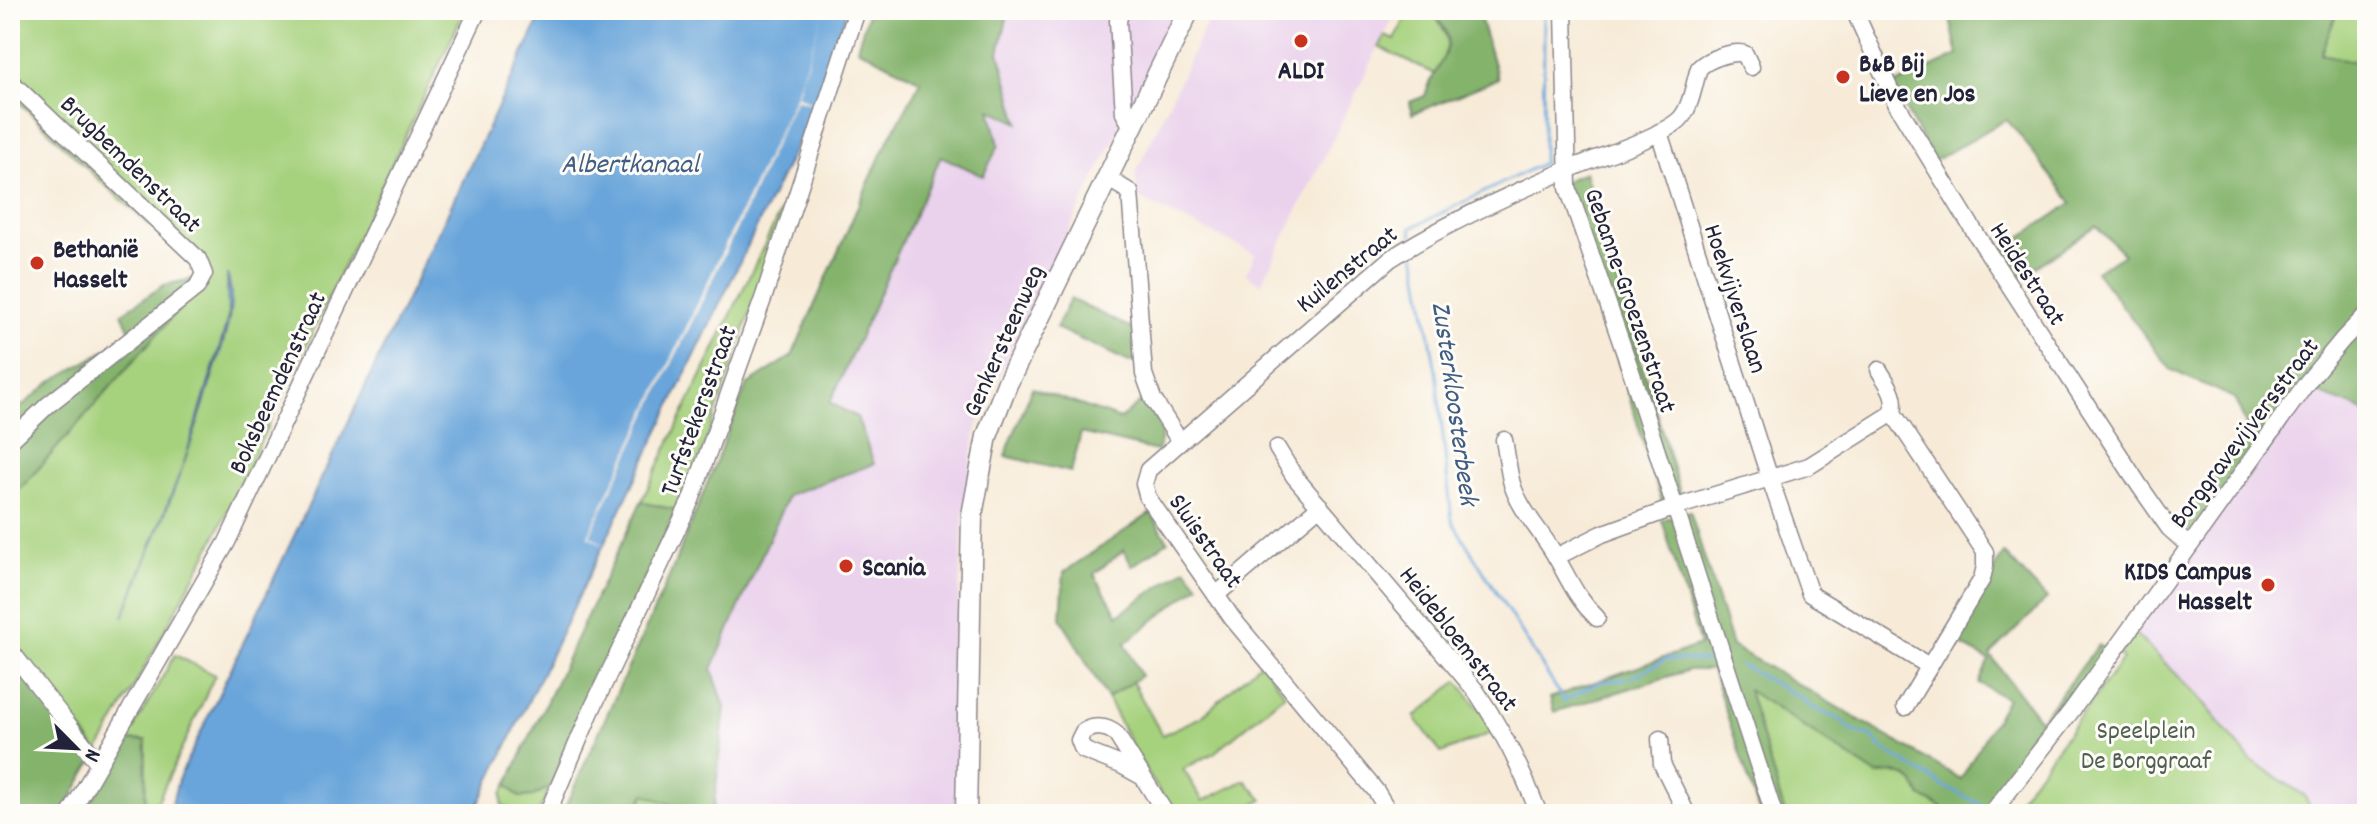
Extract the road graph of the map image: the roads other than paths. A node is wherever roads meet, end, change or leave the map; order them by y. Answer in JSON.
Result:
{"nodes":[{"id":1,"x":478,"y":10,"type":"edge"},
{"id":2,"x":857,"y":10,"type":"edge"},
{"id":3,"x":1121,"y":10,"type":"edge"},
{"id":4,"x":1189,"y":10,"type":"edge"},
{"id":5,"x":1564,"y":10,"type":"edge"},
{"id":6,"x":1854,"y":10,"type":"edge"},
{"id":7,"x":1751,"y":67,"type":"dead end"},
{"id":8,"x":10,"y":81,"type":"edge"},
{"id":9,"x":1132,"y":127,"type":"junction"},
{"id":10,"x":1659,"y":132,"type":"junction"},
{"id":11,"x":1566,"y":170,"type":"junction"},
{"id":12,"x":1107,"y":178,"type":"junction"},
{"id":13,"x":2367,"y":314,"type":"edge"},
{"id":14,"x":1879,"y":370,"type":"dead end"},
{"id":15,"x":1893,"y":413,"type":"junction"},
{"id":16,"x":1179,"y":440,"type":"junction"},
{"id":17,"x":1504,"y":440,"type":"dead end"},
{"id":18,"x":10,"y":441,"type":"edge"},
{"id":19,"x":1277,"y":448,"type":"dead end"},
{"id":20,"x":1770,"y":479,"type":"junction"},
{"id":21,"x":1320,"y":506,"type":"junction"},
{"id":22,"x":1676,"y":507,"type":"junction"},
{"id":23,"x":2189,"y":546,"type":"junction"},
{"id":24,"x":1556,"y":557,"type":"junction"},
{"id":25,"x":1216,"y":595,"type":"junction"},
{"id":26,"x":1597,"y":618,"type":"dead end"},
{"id":27,"x":10,"y":650,"type":"edge"},
{"id":28,"x":1929,"y":666,"type":"junction"},
{"id":29,"x":1905,"y":707,"type":"dead end"},
{"id":30,"x":1660,"y":739,"type":"dead end"},
{"id":31,"x":99,"y":764,"type":"junction"},
{"id":32,"x":1141,"y":776,"type":"dead end"},
{"id":33,"x":70,"y":814,"type":"edge"},
{"id":34,"x":547,"y":814,"type":"edge"},
{"id":35,"x":966,"y":814,"type":"edge"},
{"id":36,"x":1166,"y":814,"type":"edge"},
{"id":37,"x":1390,"y":814,"type":"edge"},
{"id":38,"x":1539,"y":814,"type":"edge"},
{"id":39,"x":1687,"y":814,"type":"edge"},
{"id":40,"x":1774,"y":814,"type":"edge"},
{"id":41,"x":1991,"y":814,"type":"edge"}],
"edges":[{"from":1,"to":31,"type":"street","name":"Boksbeemdenstraat"},
{"from":2,"to":34,"type":"street","name":"Turfstekersstraat"},
{"from":3,"to":9,"type":"street"},
{"from":4,"to":9,"type":"main road","name":"Genkersteenweg"},
{"from":5,"to":11,"type":"street","name":"Gebanne-Groezenstraat"},
{"from":6,"to":23,"type":"street","name":"Heidestraat"},
{"from":7,"to":10,"type":"street"},
{"from":8,"to":18,"type":"street","name":"Brugbemdenstraat"},
{"from":9,"to":12,"type":"main road","name":"Genkersteenweg"},
{"from":10,"to":11,"type":"street"},
{"from":10,"to":20,"type":"street","name":"Hoekvijverslaan"},
{"from":11,"to":16,"type":"street","name":"Kuilenstraat"},
{"from":11,"to":22,"type":"street","name":"Gebanne-Groezenstraat"},
{"from":12,"to":16,"type":"street"},
{"from":12,"to":35,"type":"main road","name":"Genkersteenweg"},
{"from":13,"to":23,"type":"street","name":"Borggravevijversstraat"},
{"from":14,"to":15,"type":"street"},
{"from":15,"to":20,"type":"street"},
{"from":15,"to":28,"type":"street"},
{"from":16,"to":25,"type":"street","name":"Sluisstraat"},
{"from":17,"to":24,"type":"street"},
{"from":19,"to":21,"type":"street","name":"Heidebloemstraat"},
{"from":20,"to":22,"type":"street"},
{"from":20,"to":28,"type":"street","name":"Hoekvijverslaan"},
{"from":21,"to":25,"type":"street"},
{"from":21,"to":38,"type":"street","name":"Heidebloemstraat"},
{"from":22,"to":24,"type":"street"},
{"from":22,"to":40,"type":"street","name":"Gebanne-Groezenstraat"},
{"from":23,"to":41,"type":"street","name":"Borggravevijversstraat"},
{"from":24,"to":26,"type":"street"},
{"from":25,"to":37,"type":"street","name":"Sluisstraat"},
{"from":27,"to":31,"type":"street"},
{"from":28,"to":29,"type":"street"},
{"from":30,"to":39,"type":"street"},
{"from":31,"to":33,"type":"street","name":"Boksbeemdenstraat"},
{"from":32,"to":36,"type":"street"}]}
